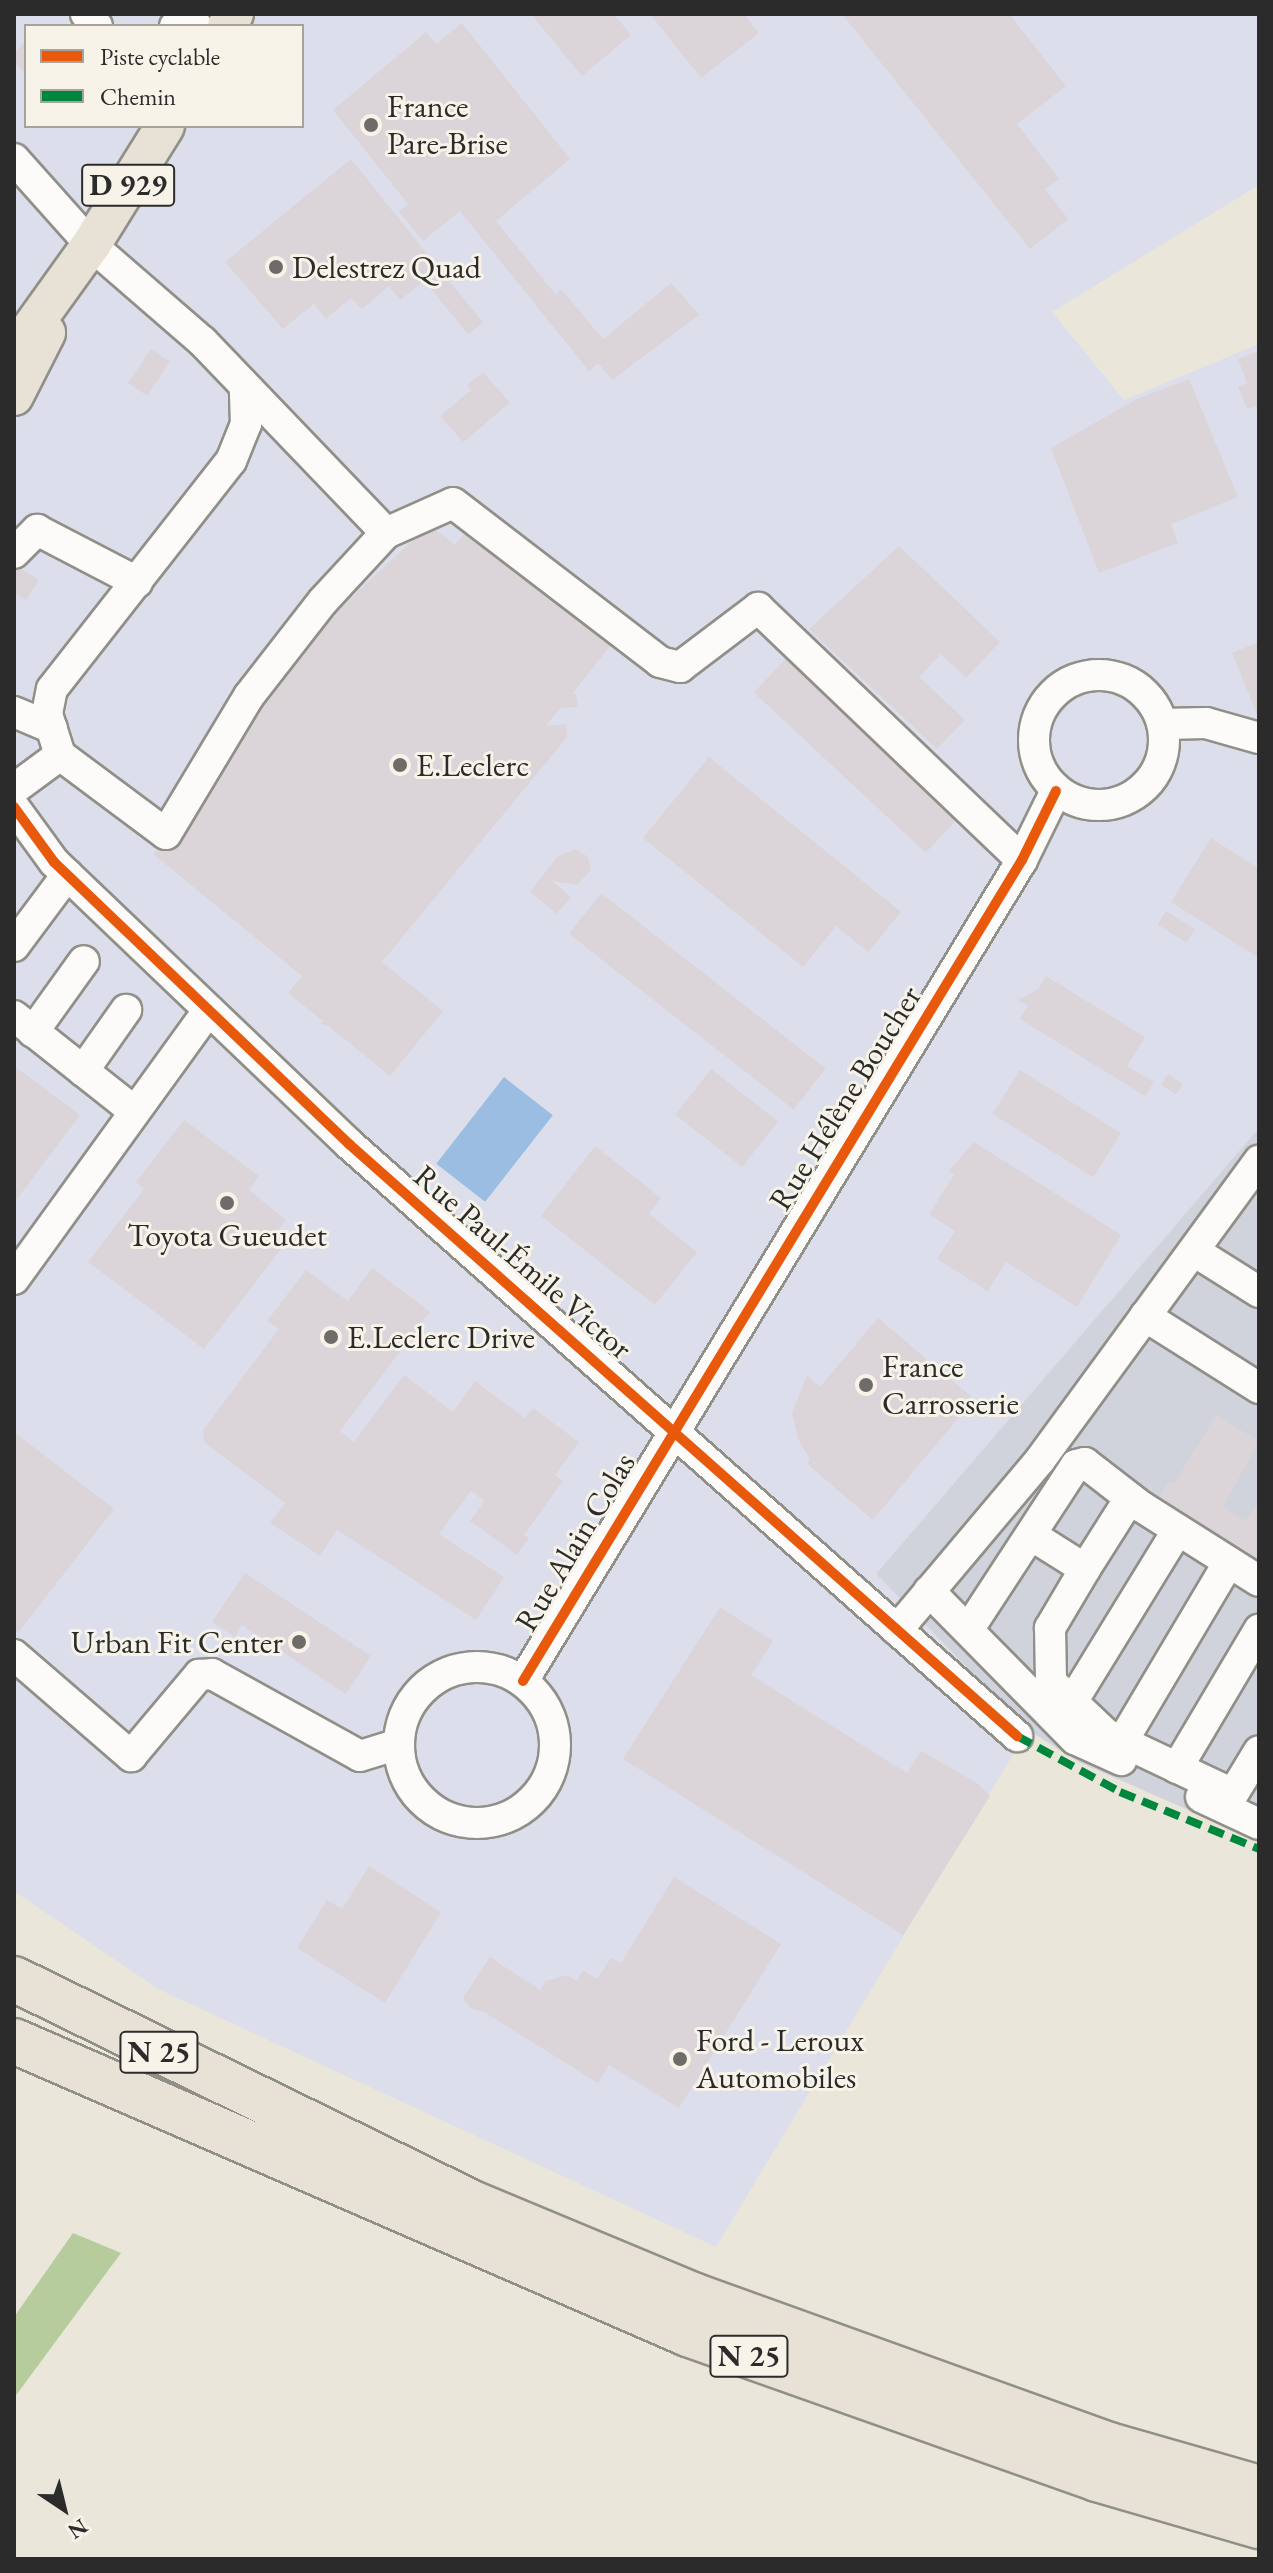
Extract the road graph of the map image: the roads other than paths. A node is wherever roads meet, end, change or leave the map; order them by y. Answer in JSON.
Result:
{"nodes":[{"id":1,"x":164,"y":128,"type":"edge"},
{"id":2,"x":14,"y":159,"type":"edge"},
{"id":3,"x":91,"y":245,"type":"junction"},
{"id":4,"x":14,"y":352,"type":"edge"},
{"id":5,"x":245,"y":388,"type":"junction"},
{"id":6,"x":14,"y":396,"type":"edge"},
{"id":7,"x":386,"y":533,"type":"junction"},
{"id":8,"x":14,"y":553,"type":"edge"},
{"id":9,"x":137,"y":582,"type":"junction"},
{"id":10,"x":14,"y":712,"type":"edge"},
{"id":11,"x":1163,"y":724,"type":"junction"},
{"id":12,"x":1259,"y":738,"type":"edge"},
{"id":13,"x":56,"y":742,"type":"junction"},
{"id":14,"x":14,"y":789,"type":"edge"},
{"id":15,"x":1056,"y":791,"type":"junction"},
{"id":16,"x":14,"y":807,"type":"edge"},
{"id":17,"x":1022,"y":860,"type":"junction"},
{"id":18,"x":67,"y":875,"type":"junction"},
{"id":19,"x":14,"y":946,"type":"edge"},
{"id":20,"x":84,"y":961,"type":"dead end"},
{"id":21,"x":126,"y":1010,"type":"dead end"},
{"id":22,"x":209,"y":1010,"type":"junction"},
{"id":23,"x":24,"y":1024,"type":"edge"},
{"id":24,"x":83,"y":1071,"type":"junction"},
{"id":25,"x":134,"y":1111,"type":"junction"},
{"id":26,"x":1259,"y":1161,"type":"edge"},
{"id":27,"x":1250,"y":1191,"type":"edge"},
{"id":28,"x":1194,"y":1251,"type":"junction"},
{"id":29,"x":14,"y":1279,"type":"edge"},
{"id":30,"x":1259,"y":1292,"type":"edge"},
{"id":31,"x":1145,"y":1316,"type":"junction"},
{"id":32,"x":1259,"y":1388,"type":"edge"},
{"id":33,"x":672,"y":1429,"type":"junction"},
{"id":34,"x":1130,"y":1498,"type":"junction"},
{"id":35,"x":1178,"y":1530,"type":"junction"},
{"id":36,"x":1031,"y":1535,"type":"junction"},
{"id":37,"x":1229,"y":1562,"type":"junction"},
{"id":38,"x":1085,"y":1569,"type":"junction"},
{"id":39,"x":1259,"y":1581,"type":"edge"},
{"id":40,"x":929,"y":1591,"type":"junction"},
{"id":41,"x":897,"y":1630,"type":"junction"},
{"id":42,"x":968,"y":1630,"type":"junction"},
{"id":43,"x":1259,"y":1630,"type":"edge"},
{"id":44,"x":14,"y":1655,"type":"edge"},
{"id":45,"x":523,"y":1681,"type":"junction"},
{"id":46,"x":1072,"y":1702,"type":"junction"},
{"id":47,"x":1017,"y":1736,"type":"dead end"},
{"id":48,"x":1122,"y":1742,"type":"junction"},
{"id":49,"x":399,"y":1744,"type":"junction"},
{"id":50,"x":1259,"y":1751,"type":"edge"},
{"id":51,"x":1177,"y":1768,"type":"junction"},
{"id":52,"x":1259,"y":1824,"type":"edge"},
{"id":53,"x":14,"y":1948,"type":"edge"},
{"id":54,"x":14,"y":1979,"type":"edge"},
{"id":55,"x":14,"y":2020,"type":"edge"},
{"id":56,"x":14,"y":2041,"type":"edge"},
{"id":57,"x":305,"y":2125,"type":"junction"},
{"id":58,"x":256,"y":2142,"type":"junction"},
{"id":59,"x":1259,"y":2488,"type":"edge"},
{"id":60,"x":1259,"y":2526,"type":"edge"}],
"edges":[{"from":1,"to":3,"type":"main road","number":"D 929"},
{"from":2,"to":3,"type":"street"},
{"from":3,"to":4,"type":"main road","number":"D 929"},
{"from":3,"to":5,"type":"street"},
{"from":3,"to":6,"type":"main road","number":"D 929"},
{"from":5,"to":7,"type":"street"},
{"from":5,"to":9,"type":"street"},
{"from":7,"to":13,"type":"street"},
{"from":7,"to":17,"type":"street"},
{"from":8,"to":9,"type":"street"},
{"from":9,"to":13,"type":"street"},
{"from":10,"to":13,"type":"street"},
{"from":11,"to":12,"type":"street"},
{"from":11,"to":15,"type":"street"},
{"from":11,"to":15,"type":"street"},
{"from":13,"to":14,"type":"street"},
{"from":15,"to":17,"type":"street","name":"Rue Hélène Boucher"},
{"from":16,"to":18,"type":"street","name":"Rue Paul-Émile Victor"},
{"from":17,"to":33,"type":"street","name":"Rue Hélène Boucher"},
{"from":18,"to":19,"type":"street"},
{"from":18,"to":22,"type":"street","name":"Rue Paul-Émile Victor"},
{"from":20,"to":23,"type":"street"},
{"from":21,"to":24,"type":"street"},
{"from":22,"to":25,"type":"street"},
{"from":22,"to":33,"type":"street","name":"Rue Paul-Émile Victor"},
{"from":23,"to":24,"type":"street"},
{"from":24,"to":25,"type":"street"},
{"from":25,"to":29,"type":"street"},
{"from":26,"to":27,"type":"street"},
{"from":27,"to":28,"type":"street"},
{"from":28,"to":30,"type":"street"},
{"from":28,"to":31,"type":"street"},
{"from":31,"to":32,"type":"street"},
{"from":31,"to":40,"type":"street"},
{"from":33,"to":41,"type":"street","name":"Rue Paul-Émile Victor"},
{"from":33,"to":45,"type":"street","name":"Rue Alain Colas"},
{"from":34,"to":35,"type":"street"},
{"from":34,"to":36,"type":"street"},
{"from":34,"to":38,"type":"street"},
{"from":35,"to":37,"type":"street"},
{"from":35,"to":46,"type":"street"},
{"from":36,"to":38,"type":"street"},
{"from":36,"to":42,"type":"street"},
{"from":37,"to":39,"type":"street"},
{"from":37,"to":48,"type":"street"},
{"from":38,"to":46,"type":"street"},
{"from":40,"to":41,"type":"street"},
{"from":40,"to":42,"type":"street"},
{"from":41,"to":47,"type":"street","name":"Rue Paul-Émile Victor"},
{"from":42,"to":52,"type":"street"},
{"from":43,"to":51,"type":"street"},
{"from":44,"to":49,"type":"street"},
{"from":45,"to":49,"type":"street","name":"Rue Alain Colas"},
{"from":45,"to":49,"type":"street","name":"Rue Alain Colas"},
{"from":46,"to":48,"type":"street"},
{"from":48,"to":51,"type":"street"},
{"from":50,"to":51,"type":"street"},
{"from":53,"to":57,"type":"highway"},
{"from":54,"to":57,"type":"highway","number":"N 25"},
{"from":55,"to":58,"type":"highway","number":"N 25"},
{"from":56,"to":58,"type":"highway"},
{"from":57,"to":59,"type":"highway","number":"N 25"},
{"from":58,"to":60,"type":"highway","number":"N 25"}]}
